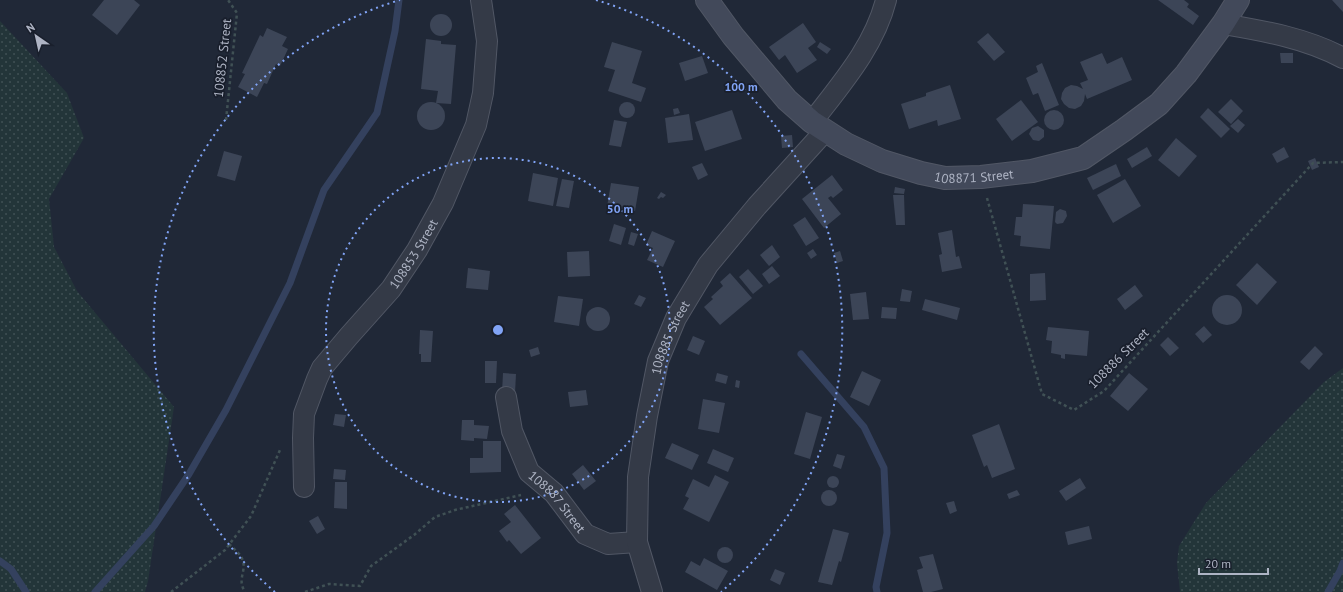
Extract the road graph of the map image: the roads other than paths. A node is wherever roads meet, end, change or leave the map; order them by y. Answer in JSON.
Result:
{"nodes":[{"id":1,"x":481,"y":0,"type":"edge"},
{"id":2,"x":707,"y":0,"type":"edge"},
{"id":3,"x":886,"y":0,"type":"edge"},
{"id":4,"x":1238,"y":0,"type":"edge"},
{"id":5,"x":1223,"y":24,"type":"junction"},
{"id":6,"x":1343,"y":58,"type":"edge"},
{"id":7,"x":819,"y":127,"type":"junction"},
{"id":8,"x":506,"y":397,"type":"dead end"},
{"id":9,"x":304,"y":487,"type":"dead end"},
{"id":10,"x":637,"y":542,"type":"junction"},
{"id":11,"x":652,"y":592,"type":"edge"}],
"edges":[{"from":1,"to":9,"type":"street","name":"108853 Street"},
{"from":2,"to":7,"type":"street","name":"108871 Street"},
{"from":3,"to":7,"type":"street","name":"108885 Street"},
{"from":4,"to":5,"type":"street","name":"108871 Street"},
{"from":5,"to":6,"type":"street"},
{"from":5,"to":7,"type":"street","name":"108871 Street"},
{"from":7,"to":10,"type":"street","name":"108885 Street"},
{"from":8,"to":10,"type":"street","name":"108887 Street"},
{"from":10,"to":11,"type":"street","name":"108885 Street"}]}
